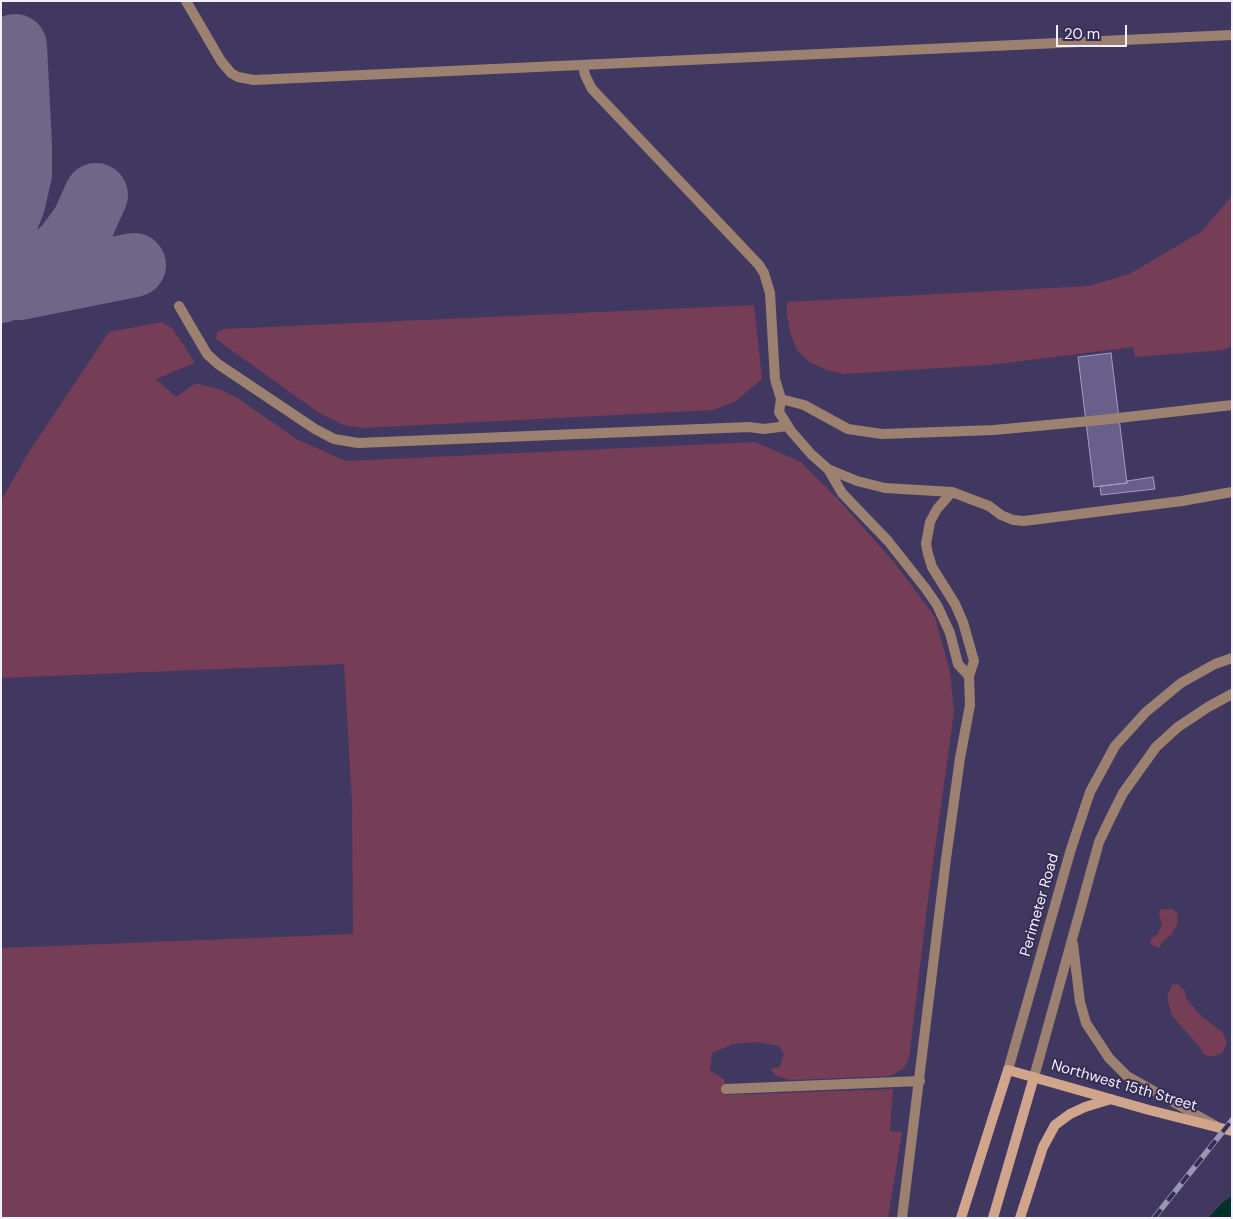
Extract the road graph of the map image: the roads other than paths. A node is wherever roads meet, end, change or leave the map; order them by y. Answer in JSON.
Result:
{"nodes":[{"id":1,"x":186,"y":1,"type":"edge"},
{"id":2,"x":1232,"y":35,"type":"edge"},
{"id":3,"x":583,"y":65,"type":"junction"},
{"id":4,"x":179,"y":306,"type":"dead end"},
{"id":5,"x":781,"y":399,"type":"junction"},
{"id":6,"x":1232,"y":404,"type":"edge"},
{"id":7,"x":787,"y":426,"type":"junction"},
{"id":8,"x":828,"y":469,"type":"junction"},
{"id":9,"x":952,"y":492,"type":"junction"},
{"id":10,"x":1232,"y":492,"type":"edge"},
{"id":11,"x":1232,"y":658,"type":"edge"},
{"id":12,"x":969,"y":676,"type":"junction"},
{"id":13,"x":1232,"y":694,"type":"edge"},
{"id":14,"x":1072,"y":937,"type":"junction"},
{"id":15,"x":1008,"y":1070,"type":"junction"},
{"id":16,"x":1034,"y":1077,"type":"junction"},
{"id":17,"x":920,"y":1081,"type":"junction"},
{"id":18,"x":726,"y":1089,"type":"dead end"},
{"id":19,"x":1112,"y":1099,"type":"junction"},
{"id":20,"x":1228,"y":1130,"type":"edge"},
{"id":21,"x":902,"y":1218,"type":"edge"},
{"id":22,"x":961,"y":1218,"type":"edge"},
{"id":23,"x":993,"y":1218,"type":"edge"},
{"id":24,"x":1020,"y":1218,"type":"edge"}],
"edges":[{"from":1,"to":3,"type":"street"},
{"from":2,"to":3,"type":"street"},
{"from":3,"to":5,"type":"street"},
{"from":4,"to":7,"type":"street"},
{"from":5,"to":6,"type":"street"},
{"from":5,"to":7,"type":"street"},
{"from":7,"to":8,"type":"street"},
{"from":8,"to":9,"type":"street"},
{"from":8,"to":12,"type":"street"},
{"from":9,"to":10,"type":"street"},
{"from":9,"to":12,"type":"street"},
{"from":11,"to":15,"type":"street","name":"Perimeter Road"},
{"from":12,"to":17,"type":"street"},
{"from":13,"to":14,"type":"street"},
{"from":14,"to":16,"type":"street"},
{"from":14,"to":20,"type":"street"},
{"from":15,"to":16,"type":"street","name":"Northwest 15th Street"},
{"from":15,"to":22,"type":"street","name":"Perimeter Road"},
{"from":16,"to":19,"type":"street","name":"Northwest 15th Street"},
{"from":16,"to":23,"type":"street"},
{"from":17,"to":18,"type":"street"},
{"from":17,"to":21,"type":"street"},
{"from":19,"to":20,"type":"street","name":"Northwest 15th Street"},
{"from":19,"to":24,"type":"street"}]}
